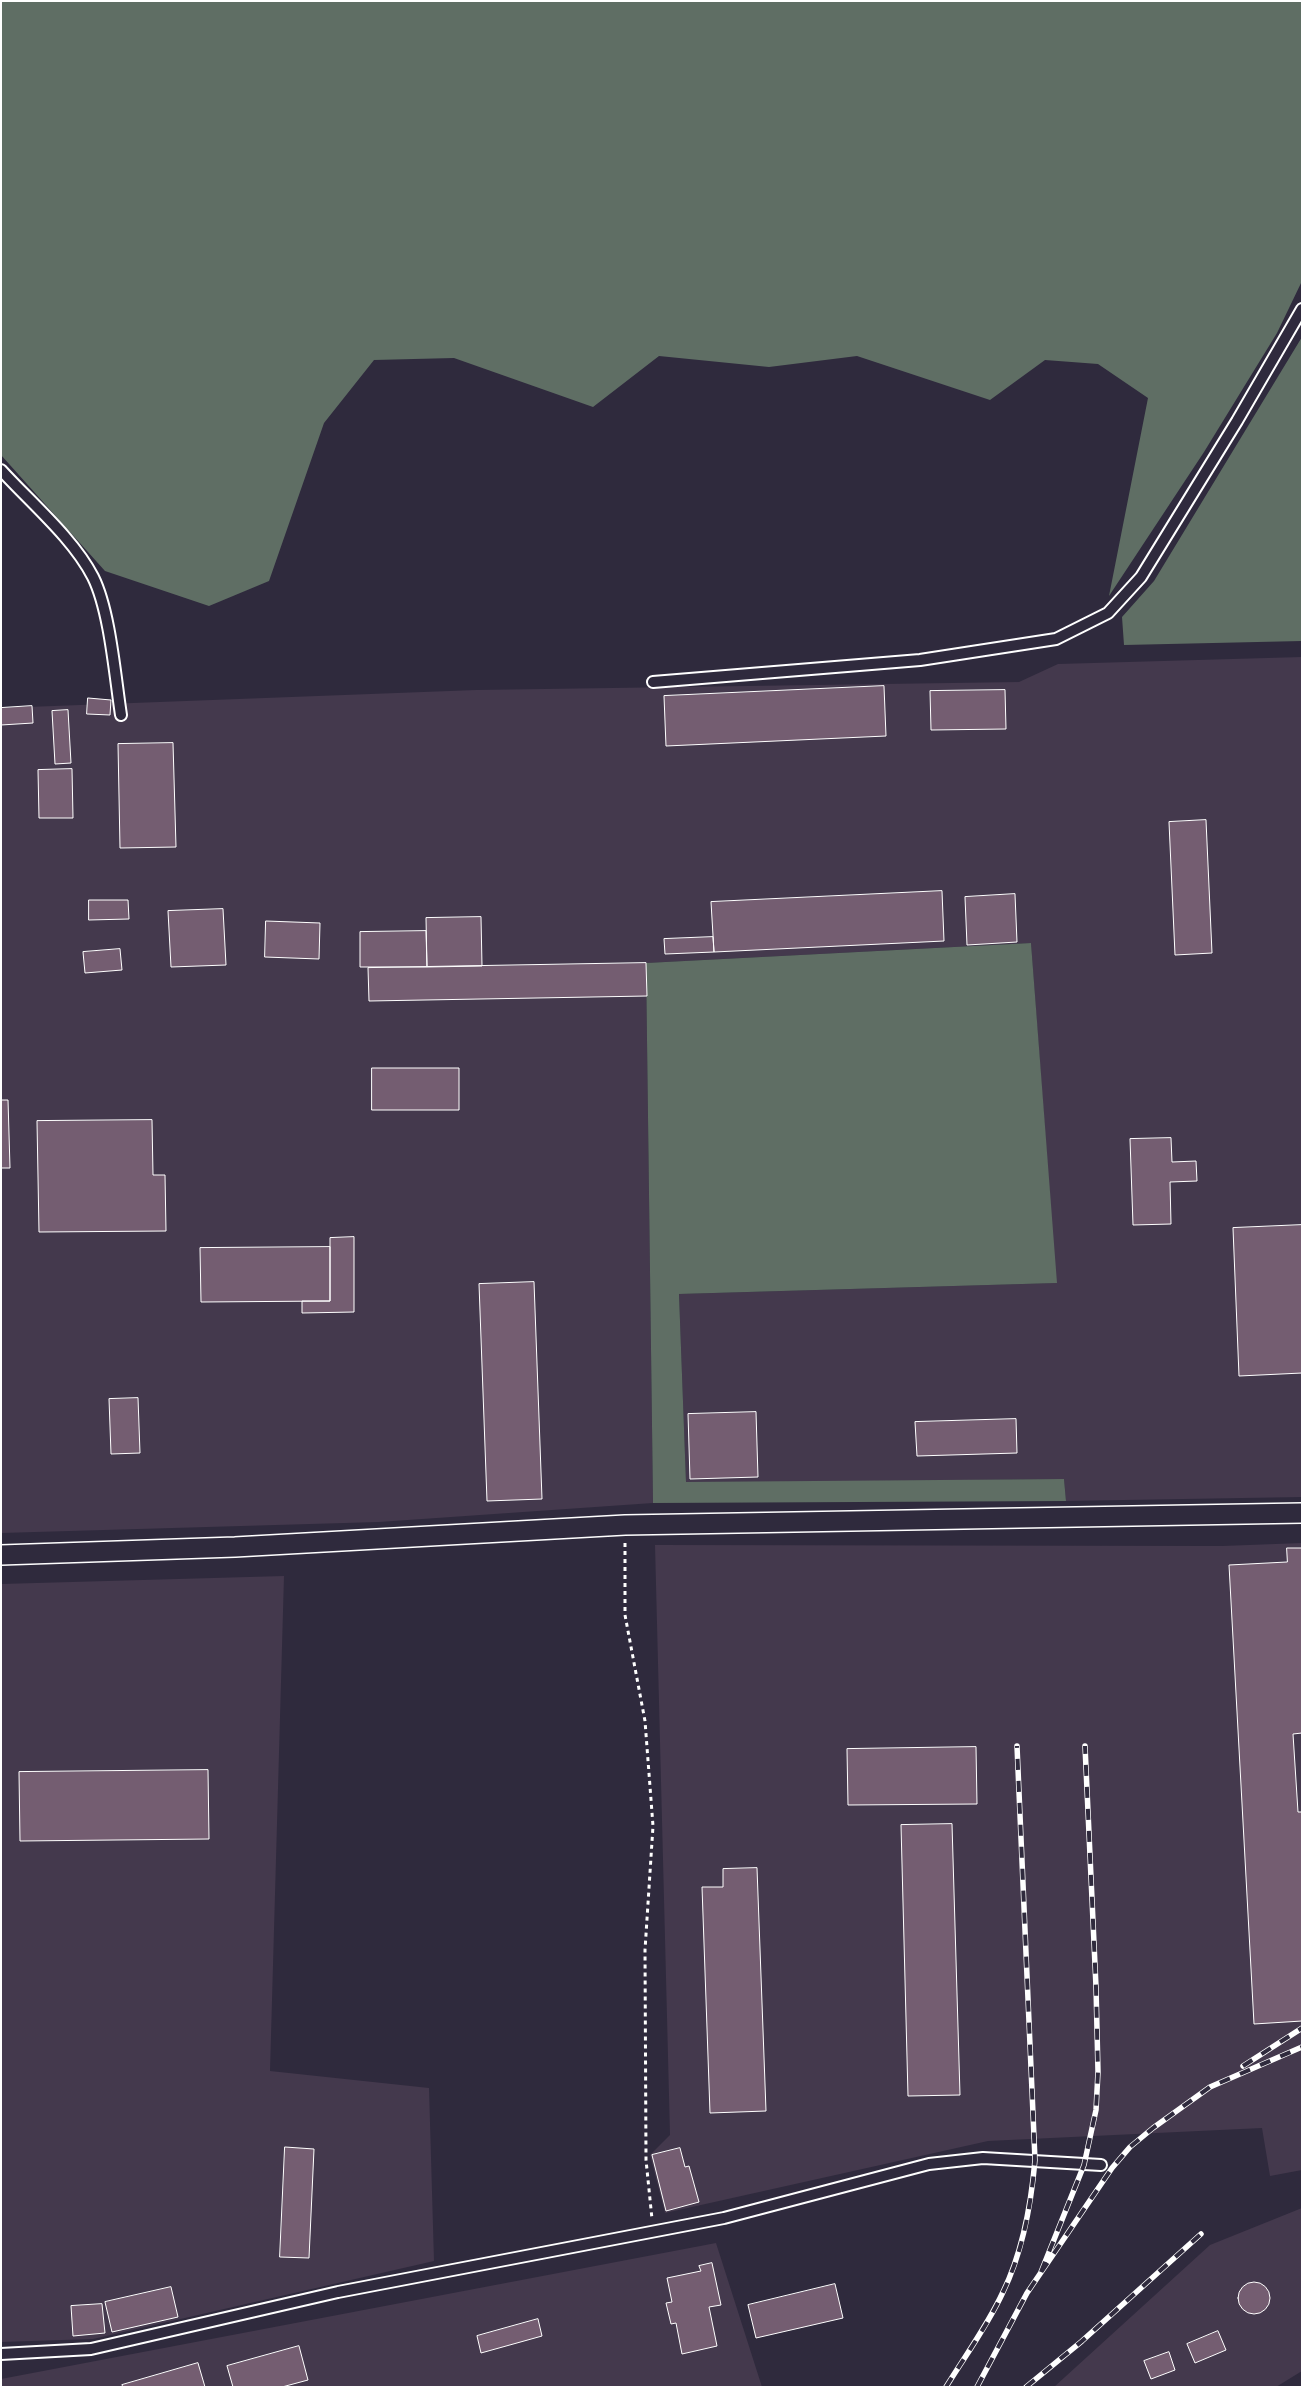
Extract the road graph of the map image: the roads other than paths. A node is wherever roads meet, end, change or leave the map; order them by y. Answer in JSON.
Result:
{"nodes":[{"id":1,"x":1302,"y":309,"type":"edge"},
{"id":2,"x":1,"y":470,"type":"edge"},
{"id":3,"x":653,"y":682,"type":"dead end"},
{"id":4,"x":121,"y":715,"type":"dead end"},
{"id":5,"x":1302,"y":1513,"type":"edge"},
{"id":6,"x":1,"y":1555,"type":"edge"},
{"id":7,"x":1101,"y":2165,"type":"dead end"},
{"id":8,"x":1,"y":2354,"type":"edge"}],
"edges":[{"from":1,"to":3,"type":"lane"},
{"from":2,"to":4,"type":"lane"},
{"from":5,"to":6,"type":"street"},
{"from":7,"to":8,"type":"lane"}]}
